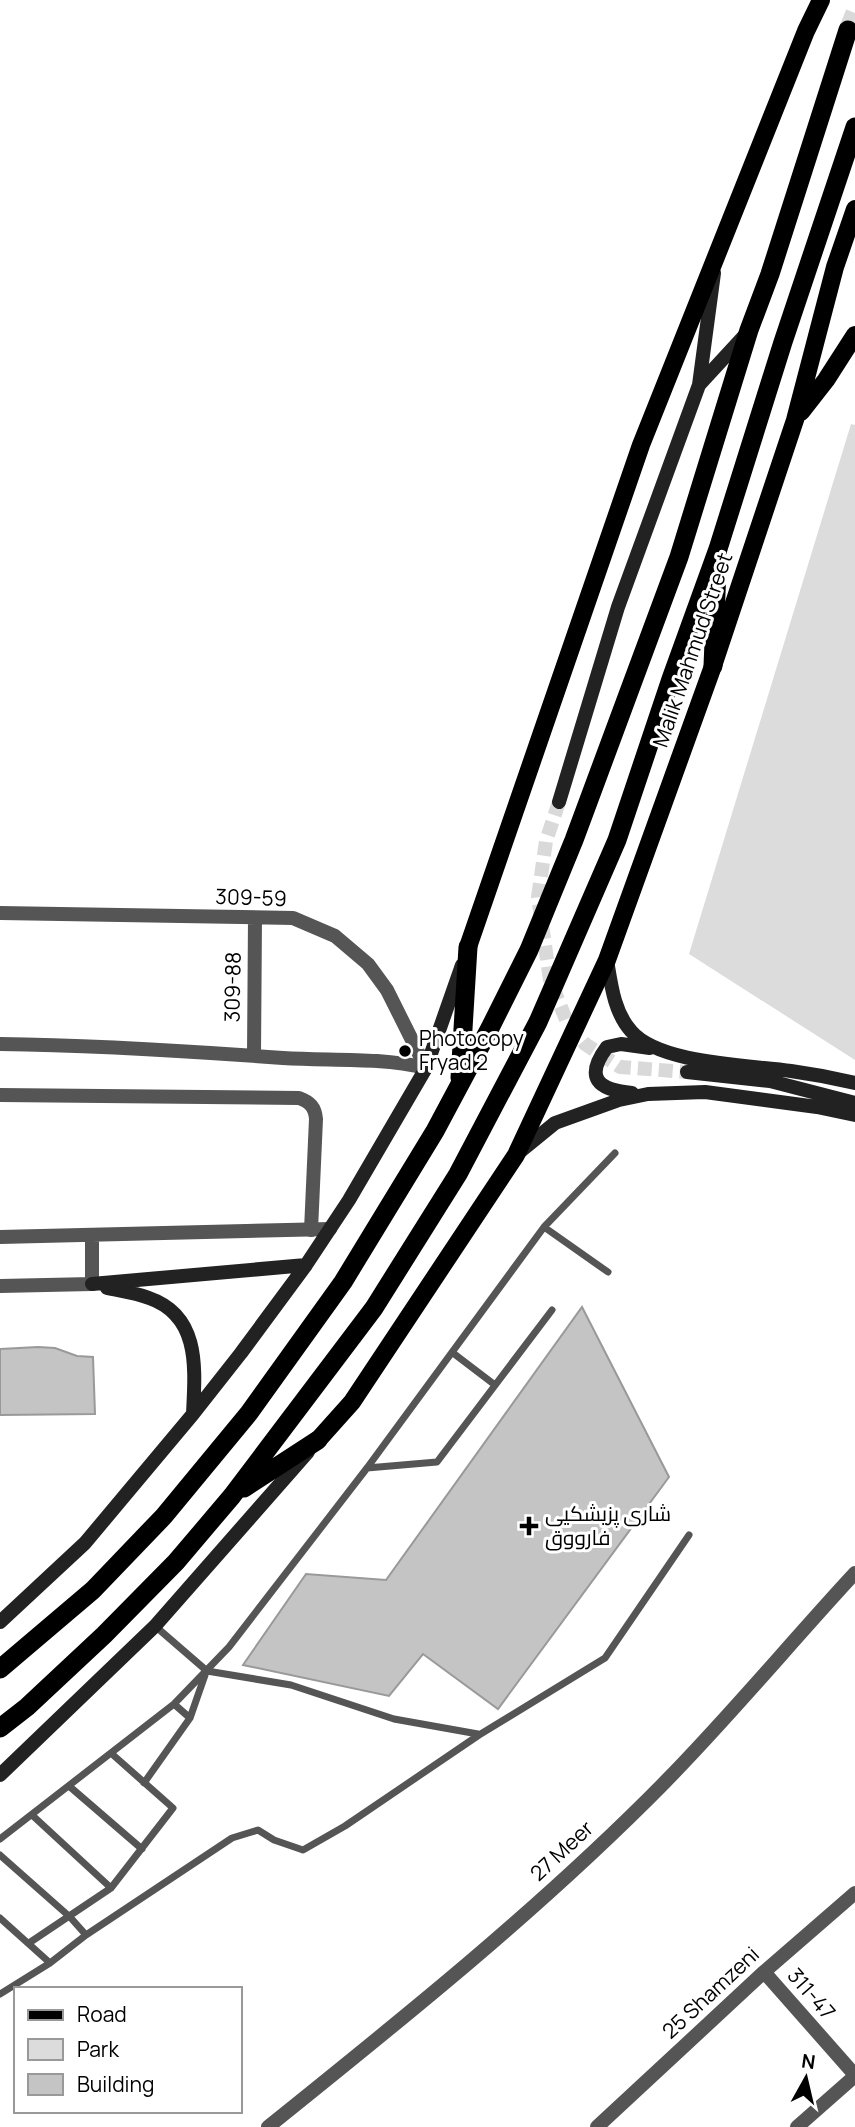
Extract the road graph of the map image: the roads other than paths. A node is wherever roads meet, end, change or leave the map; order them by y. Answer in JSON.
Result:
{"nodes":[{"id":1,"x":821,"y":0,"type":"edge"},
{"id":2,"x":848,"y":30,"type":"dead end"},
{"id":3,"x":855,"y":127,"type":"edge"},
{"id":4,"x":855,"y":209,"type":"edge"},
{"id":5,"x":718,"y":248,"type":"junction"},
{"id":6,"x":749,"y":330,"type":"junction"},
{"id":7,"x":855,"y":335,"type":"edge"},
{"id":8,"x":699,"y":385,"type":"junction"},
{"id":9,"x":795,"y":420,"type":"junction"},
{"id":10,"x":718,"y":549,"type":"junction"},
{"id":11,"x":713,"y":666,"type":"junction"},
{"id":12,"x":559,"y":802,"type":"tunnel mouth"},
{"id":13,"x":0,"y":913,"type":"edge"},
{"id":14,"x":255,"y":918,"type":"junction"},
{"id":15,"x":468,"y":947,"type":"junction"},
{"id":16,"x":607,"y":960,"type":"junction"},
{"id":17,"x":0,"y":1044,"type":"edge"},
{"id":18,"x":659,"y":1049,"type":"junction"},
{"id":19,"x":254,"y":1055,"type":"junction"},
{"id":20,"x":426,"y":1068,"type":"junction"},
{"id":21,"x":687,"y":1072,"type":"tunnel mouth"},
{"id":22,"x":855,"y":1083,"type":"edge"},
{"id":23,"x":460,"y":1084,"type":"junction"},
{"id":24,"x":649,"y":1094,"type":"junction"},
{"id":25,"x":0,"y":1095,"type":"edge"},
{"id":26,"x":855,"y":1103,"type":"edge"},
{"id":27,"x":855,"y":1115,"type":"edge"},
{"id":28,"x":615,"y":1153,"type":"dead end"},
{"id":29,"x":516,"y":1155,"type":"junction"},
{"id":30,"x":544,"y":1227,"type":"junction"},
{"id":31,"x":330,"y":1229,"type":"junction"},
{"id":32,"x":311,"y":1230,"type":"junction"},
{"id":33,"x":92,"y":1236,"type":"junction"},
{"id":34,"x":0,"y":1237,"type":"edge"},
{"id":35,"x":306,"y":1265,"type":"junction"},
{"id":36,"x":608,"y":1272,"type":"dead end"},
{"id":37,"x":92,"y":1284,"type":"junction"},
{"id":38,"x":0,"y":1286,"type":"edge"},
{"id":39,"x":552,"y":1310,"type":"dead end"},
{"id":40,"x":453,"y":1353,"type":"junction"},
{"id":41,"x":495,"y":1385,"type":"junction"},
{"id":42,"x":193,"y":1413,"type":"junction"},
{"id":43,"x":318,"y":1440,"type":"junction"},
{"id":44,"x":368,"y":1468,"type":"junction"},
{"id":45,"x":232,"y":1496,"type":"junction"},
{"id":46,"x":689,"y":1535,"type":"dead end"},
{"id":47,"x":855,"y":1573,"type":"edge"},
{"id":48,"x":0,"y":1622,"type":"edge"},
{"id":49,"x":155,"y":1626,"type":"junction"},
{"id":50,"x":0,"y":1669,"type":"edge"},
{"id":51,"x":207,"y":1671,"type":"junction"},
{"id":52,"x":174,"y":1704,"type":"junction"},
{"id":53,"x":190,"y":1718,"type":"junction"},
{"id":54,"x":0,"y":1728,"type":"edge"},
{"id":55,"x":479,"y":1734,"type":"junction"},
{"id":56,"x":112,"y":1754,"type":"junction"},
{"id":57,"x":0,"y":1774,"type":"edge"},
{"id":58,"x":144,"y":1783,"type":"junction"},
{"id":59,"x":69,"y":1786,"type":"junction"},
{"id":60,"x":32,"y":1815,"type":"junction"},
{"id":61,"x":0,"y":1839,"type":"edge"},
{"id":62,"x":142,"y":1849,"type":"junction"},
{"id":63,"x":0,"y":1855,"type":"edge"},
{"id":64,"x":111,"y":1888,"type":"junction"},
{"id":65,"x":855,"y":1893,"type":"edge"},
{"id":66,"x":70,"y":1917,"type":"junction"},
{"id":67,"x":0,"y":1918,"type":"edge"},
{"id":68,"x":86,"y":1935,"type":"junction"},
{"id":69,"x":29,"y":1943,"type":"junction"},
{"id":70,"x":50,"y":1964,"type":"junction"},
{"id":71,"x":764,"y":1972,"type":"junction"},
{"id":72,"x":0,"y":1994,"type":"edge"},
{"id":73,"x":855,"y":2075,"type":"edge"},
{"id":74,"x":268,"y":2127,"type":"edge"},
{"id":75,"x":597,"y":2127,"type":"edge"},
{"id":76,"x":797,"y":2127,"type":"edge"}],
"edges":[{"from":1,"to":5,"type":"main road"},
{"from":2,"to":6,"type":"highway"},
{"from":3,"to":10,"type":"highway"},
{"from":4,"to":9,"type":"main road","name":"Malik Mahmud Street"},
{"from":5,"to":8,"type":"main road"},
{"from":5,"to":15,"type":"main road"},
{"from":6,"to":8,"type":"main road"},
{"from":6,"to":23,"type":"highway"},
{"from":7,"to":9,"type":"main road"},
{"from":8,"to":12,"type":"main road"},
{"from":9,"to":11,"type":"main road","name":"Malik Mahmud Street"},
{"from":10,"to":11,"type":"highway"},
{"from":10,"to":45,"type":"highway"},
{"from":11,"to":16,"type":"main road","name":"Malik Mahmud Street"},
{"from":13,"to":14,"type":"street","name":"309-59"},
{"from":14,"to":19,"type":"street","name":"309-88"},
{"from":14,"to":20,"type":"street","name":"309-59"},
{"from":15,"to":20,"type":"main road"},
{"from":15,"to":23,"type":"highway"},
{"from":16,"to":18,"type":"main road"},
{"from":16,"to":29,"type":"main road","name":"Malik Mahmud Street"},
{"from":17,"to":19,"type":"street"},
{"from":18,"to":22,"type":"main road"},
{"from":18,"to":24,"type":"main road"},
{"from":19,"to":20,"type":"street"},
{"from":20,"to":31,"type":"main road"},
{"from":21,"to":26,"type":"main road"},
{"from":23,"to":50,"type":"highway"},
{"from":24,"to":27,"type":"main road"},
{"from":24,"to":29,"type":"main road"},
{"from":25,"to":32,"type":"street"},
{"from":28,"to":30,"type":"lane"},
{"from":29,"to":43,"type":"main road","name":"Malik Mahmud Street"},
{"from":30,"to":36,"type":"lane"},
{"from":30,"to":40,"type":"lane"},
{"from":31,"to":32,"type":"street"},
{"from":31,"to":35,"type":"main road"},
{"from":32,"to":33,"type":"street"},
{"from":33,"to":34,"type":"street"},
{"from":33,"to":37,"type":"street"},
{"from":35,"to":37,"type":"main road"},
{"from":35,"to":42,"type":"main road"},
{"from":37,"to":38,"type":"street"},
{"from":37,"to":42,"type":"main road"},
{"from":39,"to":41,"type":"lane"},
{"from":40,"to":41,"type":"lane"},
{"from":40,"to":44,"type":"lane"},
{"from":41,"to":44,"type":"lane"},
{"from":42,"to":48,"type":"main road"},
{"from":43,"to":45,"type":"highway"},
{"from":43,"to":49,"type":"main road"},
{"from":44,"to":51,"type":"lane"},
{"from":45,"to":54,"type":"highway"},
{"from":46,"to":55,"type":"lane"},
{"from":47,"to":74,"type":"street","name":"27 Meer"},
{"from":49,"to":51,"type":"lane"},
{"from":49,"to":57,"type":"main road"},
{"from":51,"to":52,"type":"lane"},
{"from":51,"to":53,"type":"lane"},
{"from":51,"to":55,"type":"lane"},
{"from":52,"to":53,"type":"lane"},
{"from":52,"to":56,"type":"lane"},
{"from":53,"to":58,"type":"lane"},
{"from":55,"to":68,"type":"lane"},
{"from":56,"to":58,"type":"lane"},
{"from":56,"to":59,"type":"lane"},
{"from":58,"to":62,"type":"lane"},
{"from":59,"to":60,"type":"lane"},
{"from":59,"to":62,"type":"lane"},
{"from":60,"to":61,"type":"lane"},
{"from":60,"to":64,"type":"lane"},
{"from":62,"to":64,"type":"lane"},
{"from":63,"to":66,"type":"lane"},
{"from":64,"to":66,"type":"lane"},
{"from":65,"to":71,"type":"street","name":"25 Shamzeni"},
{"from":66,"to":68,"type":"lane"},
{"from":66,"to":69,"type":"lane"},
{"from":67,"to":69,"type":"lane"},
{"from":68,"to":70,"type":"lane"},
{"from":69,"to":70,"type":"lane"},
{"from":70,"to":72,"type":"lane"},
{"from":71,"to":73,"type":"street","name":"311-47"},
{"from":71,"to":75,"type":"street","name":"25 Shamzeni"},
{"from":73,"to":76,"type":"street"}]}
